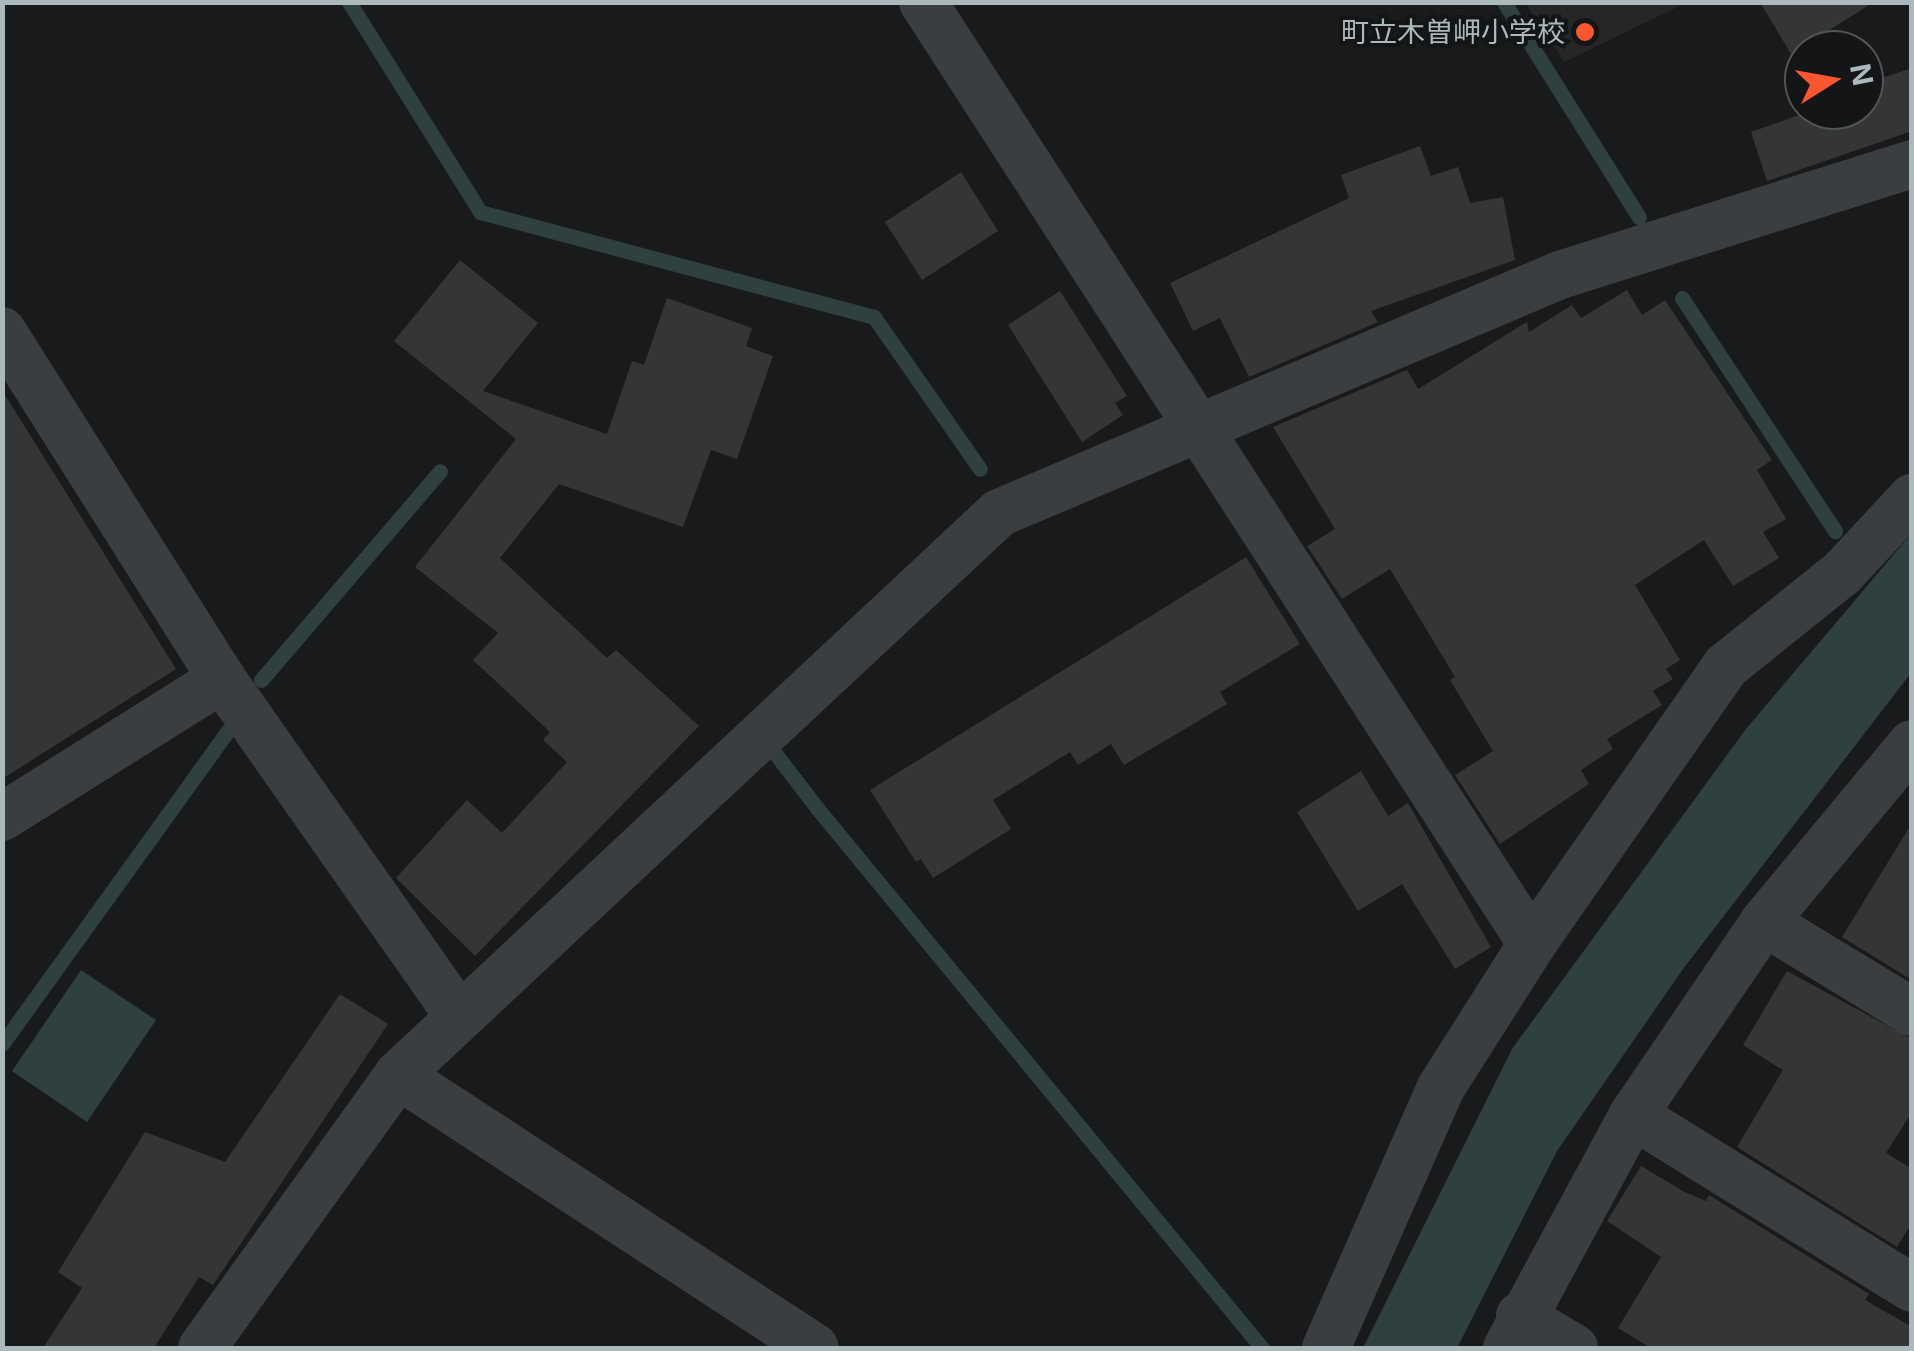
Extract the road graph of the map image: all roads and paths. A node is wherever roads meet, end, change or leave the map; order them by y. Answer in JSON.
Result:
{"nodes":[{"id":1,"x":923,"y":2,"type":"edge"},
{"id":2,"x":1912,"y":164,"type":"edge"},
{"id":3,"x":2,"y":331,"type":"edge"},
{"id":4,"x":1196,"y":429,"type":"junction"},
{"id":5,"x":1912,"y":498,"type":"edge"},
{"id":6,"x":222,"y":679,"type":"junction"},
{"id":7,"x":1912,"y":744,"type":"edge"},
{"id":8,"x":2,"y":817,"type":"edge"},
{"id":9,"x":1764,"y":922,"type":"junction"},
{"id":10,"x":1532,"y":944,"type":"junction"},
{"id":11,"x":1912,"y":1012,"type":"edge"},
{"id":12,"x":457,"y":1013,"type":"junction"},
{"id":13,"x":398,"y":1075,"type":"junction"},
{"id":14,"x":1634,"y":1115,"type":"junction"},
{"id":15,"x":1912,"y":1288,"type":"edge"},
{"id":16,"x":1514,"y":1332,"type":"edge"},
{"id":17,"x":202,"y":1348,"type":"edge"},
{"id":18,"x":816,"y":1348,"type":"edge"},
{"id":19,"x":1326,"y":1348,"type":"edge"},
{"id":20,"x":1574,"y":1348,"type":"edge"}],
"edges":[{"from":1,"to":4,"type":"street"},
{"from":2,"to":4,"type":"street"},
{"from":3,"to":6,"type":"street"},
{"from":4,"to":10,"type":"street"},
{"from":4,"to":12,"type":"street"},
{"from":5,"to":10,"type":"street"},
{"from":6,"to":8,"type":"street"},
{"from":6,"to":12,"type":"street"},
{"from":7,"to":9,"type":"street"},
{"from":9,"to":11,"type":"street"},
{"from":9,"to":14,"type":"street"},
{"from":10,"to":19,"type":"street"},
{"from":12,"to":13,"type":"street"},
{"from":13,"to":17,"type":"street"},
{"from":13,"to":18,"type":"street"},
{"from":14,"to":15,"type":"street"},
{"from":14,"to":16,"type":"street"},
{"from":16,"to":20,"type":"street"}]}
